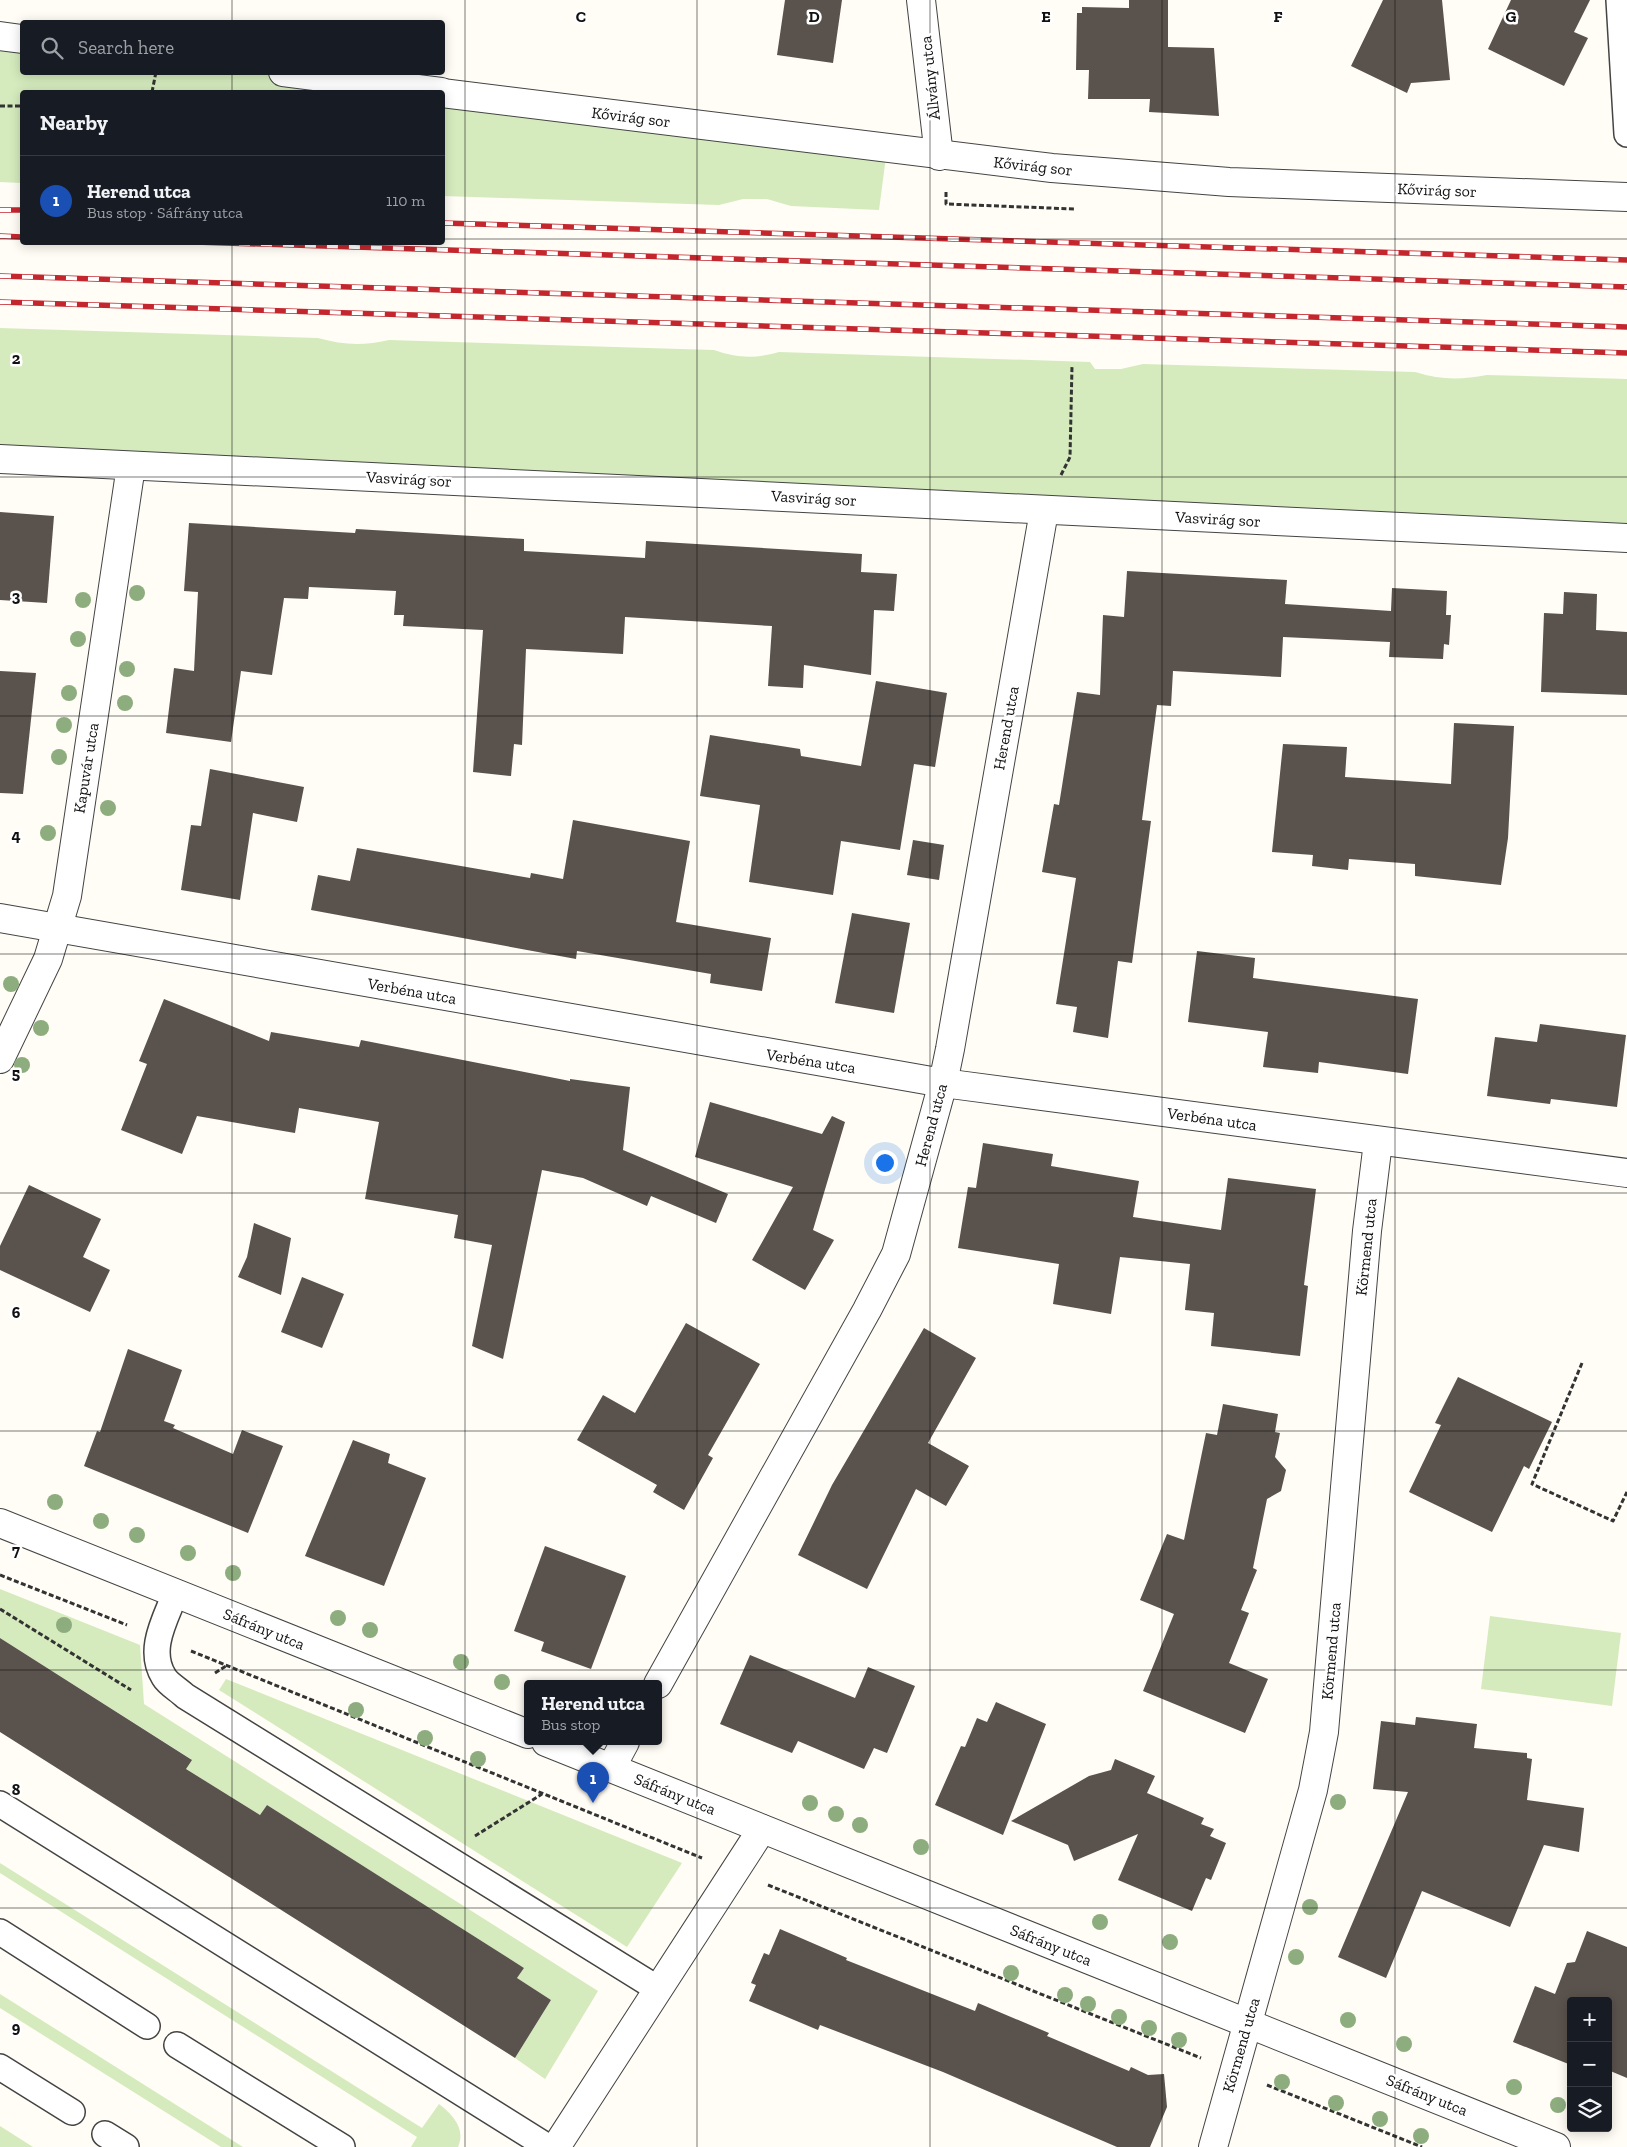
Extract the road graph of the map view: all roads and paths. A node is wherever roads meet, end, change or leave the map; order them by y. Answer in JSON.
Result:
{"nodes":[{"id":1,"x":921,"y":0,"type":"edge"},
{"id":2,"x":1619,"y":0,"type":"edge"},
{"id":3,"x":0,"y":36,"type":"edge"},
{"id":4,"x":20,"y":39,"type":"edge"},
{"id":5,"x":155,"y":75,"type":"edge"},
{"id":6,"x":306,"y":75,"type":"edge"},
{"id":7,"x":152,"y":90,"type":"edge"},
{"id":8,"x":419,"y":90,"type":"edge"},
{"id":9,"x":445,"y":93,"type":"edge"},
{"id":10,"x":0,"y":106,"type":"edge"},
{"id":11,"x":20,"y":106,"type":"edge"},
{"id":12,"x":1627,"y":134,"type":"edge"},
{"id":13,"x":939,"y":156,"type":"junction"},
{"id":14,"x":1627,"y":197,"type":"edge"},
{"id":15,"x":1072,"y":366,"type":"dead end"},
{"id":16,"x":0,"y":459,"type":"edge"},
{"id":17,"x":131,"y":466,"type":"junction"},
{"id":18,"x":1044,"y":510,"type":"junction"},
{"id":19,"x":1627,"y":538,"type":"edge"},
{"id":20,"x":0,"y":918,"type":"edge"},
{"id":21,"x":58,"y":928,"type":"junction"},
{"id":22,"x":0,"y":1059,"type":"edge"},
{"id":23,"x":943,"y":1083,"type":"junction"},
{"id":24,"x":1378,"y":1142,"type":"junction"},
{"id":25,"x":1627,"y":1173,"type":"edge"},
{"id":26,"x":1582,"y":1363,"type":"dead end"},
{"id":27,"x":1627,"y":1492,"type":"edge"},
{"id":28,"x":0,"y":1523,"type":"edge"},
{"id":29,"x":0,"y":1575,"type":"edge"},
{"id":30,"x":175,"y":1594,"type":"junction"},
{"id":31,"x":0,"y":1609,"type":"edge"},
{"id":32,"x":158,"y":1638,"type":"junction"},
{"id":33,"x":226,"y":1666,"type":"junction"},
{"id":34,"x":660,"y":1680,"type":"edge"},
{"id":35,"x":138,"y":1695,"type":"dead end"},
{"id":36,"x":185,"y":1696,"type":"junction"},
{"id":37,"x":524,"y":1732,"type":"edge"},
{"id":38,"x":554,"y":1745,"type":"edge"},
{"id":39,"x":623,"y":1745,"type":"edge"},
{"id":40,"x":611,"y":1768,"type":"junction"},
{"id":41,"x":542,"y":1794,"type":"junction"},
{"id":42,"x":0,"y":1804,"type":"edge"},
{"id":43,"x":762,"y":1830,"type":"junction"},
{"id":44,"x":444,"y":1856,"type":"junction"},
{"id":45,"x":734,"y":1872,"type":"junction"},
{"id":46,"x":0,"y":1932,"type":"edge"},
{"id":47,"x":658,"y":1989,"type":"junction"},
{"id":48,"x":1247,"y":2023,"type":"junction"},
{"id":49,"x":147,"y":2026,"type":"dead end"},
{"id":50,"x":177,"y":2045,"type":"dead end"},
{"id":51,"x":0,"y":2066,"type":"edge"},
{"id":52,"x":1234,"y":2072,"type":"junction"},
{"id":53,"x":72,"y":2112,"type":"dead end"},
{"id":54,"x":105,"y":2134,"type":"dead end"},
{"id":55,"x":126,"y":2147,"type":"edge"},
{"id":56,"x":342,"y":2147,"type":"edge"},
{"id":57,"x":548,"y":2147,"type":"edge"},
{"id":58,"x":556,"y":2147,"type":"edge"},
{"id":59,"x":1213,"y":2147,"type":"edge"},
{"id":60,"x":1422,"y":2147,"type":"edge"},
{"id":61,"x":1556,"y":2147,"type":"edge"}],
"edges":[{"from":1,"to":13,"type":"street","name":"Állvány utca"},
{"from":2,"to":12,"type":"lane"},
{"from":3,"to":4,"type":"street"},
{"from":5,"to":7,"type":"path"},
{"from":6,"to":8,"type":"street","name":"Kővirág sor"},
{"from":9,"to":13,"type":"street","name":"Kővirág sor"},
{"from":10,"to":11,"type":"path"},
{"from":13,"to":14,"type":"street","name":"Kővirág sor"},
{"from":15,"to":18,"type":"path"},
{"from":16,"to":17,"type":"street","name":"Vasvirág sor"},
{"from":17,"to":18,"type":"street","name":"Vasvirág sor"},
{"from":17,"to":21,"type":"street","name":"Kapuvár utca"},
{"from":18,"to":19,"type":"street","name":"Vasvirág sor"},
{"from":18,"to":23,"type":"street","name":"Herend utca"},
{"from":20,"to":21,"type":"street","name":"Verbéna utca"},
{"from":21,"to":22,"type":"street","name":"Kapuvár utca"},
{"from":21,"to":23,"type":"street","name":"Verbéna utca"},
{"from":23,"to":24,"type":"street","name":"Verbéna utca"},
{"from":23,"to":34,"type":"street","name":"Herend utca"},
{"from":24,"to":25,"type":"street","name":"Verbéna utca"},
{"from":24,"to":48,"type":"street","name":"Körmend utca"},
{"from":26,"to":27,"type":"path"},
{"from":28,"to":30,"type":"street","name":"Sáfrány utca"},
{"from":29,"to":32,"type":"path"},
{"from":30,"to":32,"type":"lane"},
{"from":30,"to":37,"type":"street","name":"Sáfrány utca"},
{"from":31,"to":35,"type":"path"},
{"from":32,"to":33,"type":"path"},
{"from":32,"to":36,"type":"lane"},
{"from":33,"to":36,"type":"path"},
{"from":33,"to":41,"type":"path"},
{"from":36,"to":44,"type":"lane"},
{"from":38,"to":40,"type":"street","name":"Sáfrány utca"},
{"from":39,"to":40,"type":"street"},
{"from":40,"to":43,"type":"street","name":"Sáfrány utca"},
{"from":41,"to":44,"type":"path"},
{"from":41,"to":45,"type":"path"},
{"from":42,"to":57,"type":"lane"},
{"from":43,"to":45,"type":"street"},
{"from":43,"to":48,"type":"street","name":"Sáfrány utca"},
{"from":44,"to":47,"type":"lane"},
{"from":45,"to":47,"type":"street"},
{"from":45,"to":52,"type":"path"},
{"from":46,"to":49,"type":"lane"},
{"from":47,"to":58,"type":"street"},
{"from":48,"to":52,"type":"street","name":"Körmend utca"},
{"from":48,"to":61,"type":"street","name":"Sáfrány utca"},
{"from":50,"to":56,"type":"lane"},
{"from":51,"to":53,"type":"lane"},
{"from":52,"to":59,"type":"street","name":"Körmend utca"},
{"from":52,"to":60,"type":"path"},
{"from":54,"to":55,"type":"lane"}]}
